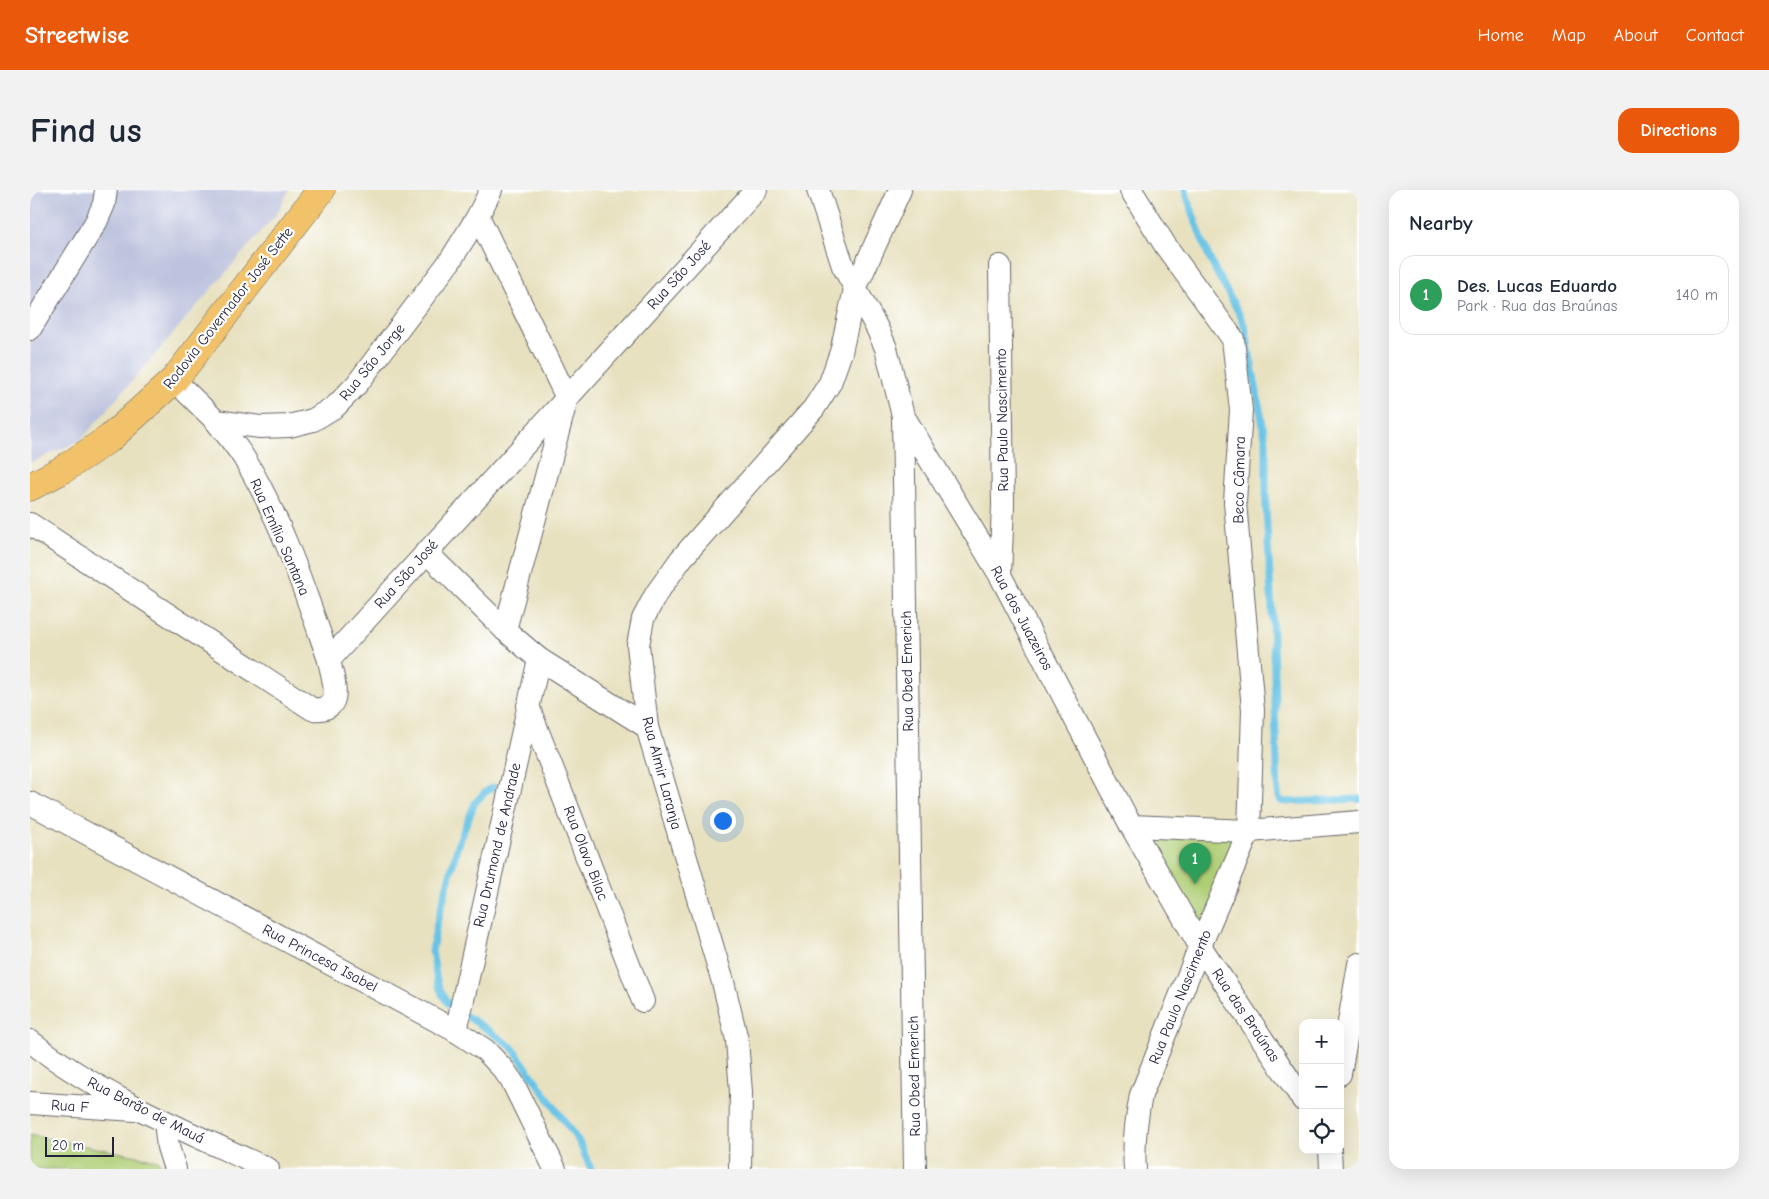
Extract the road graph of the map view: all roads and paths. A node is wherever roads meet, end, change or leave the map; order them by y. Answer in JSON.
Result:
{"nodes":[{"id":1,"x":106,"y":190,"type":"edge"},
{"id":2,"x":321,"y":190,"type":"edge"},
{"id":3,"x":491,"y":190,"type":"edge"},
{"id":4,"x":756,"y":190,"type":"edge"},
{"id":5,"x":818,"y":190,"type":"edge"},
{"id":6,"x":900,"y":190,"type":"edge"},
{"id":7,"x":1131,"y":190,"type":"edge"},
{"id":8,"x":478,"y":216,"type":"junction"},
{"id":9,"x":1000,"y":266,"type":"dead end"},
{"id":10,"x":855,"y":289,"type":"junction"},
{"id":11,"x":30,"y":329,"type":"edge"},
{"id":12,"x":174,"y":380,"type":"junction"},
{"id":13,"x":567,"y":398,"type":"junction"},
{"id":14,"x":903,"y":416,"type":"junction"},
{"id":15,"x":216,"y":421,"type":"junction"},
{"id":16,"x":30,"y":488,"type":"edge"},
{"id":17,"x":30,"y":524,"type":"edge"},
{"id":18,"x":426,"y":552,"type":"junction"},
{"id":19,"x":1000,"y":575,"type":"junction"},
{"id":20,"x":505,"y":630,"type":"junction"},
{"id":21,"x":539,"y":659,"type":"junction"},
{"id":22,"x":329,"y":660,"type":"junction"},
{"id":23,"x":528,"y":706,"type":"junction"},
{"id":24,"x":647,"y":727,"type":"junction"},
{"id":25,"x":30,"y":803,"type":"edge"},
{"id":26,"x":1359,"y":822,"type":"edge"},
{"id":27,"x":1131,"y":826,"type":"junction"},
{"id":28,"x":1249,"y":831,"type":"junction"},
{"id":29,"x":1200,"y":946,"type":"junction"},
{"id":30,"x":1359,"y":964,"type":"edge"},
{"id":31,"x":644,"y":1001,"type":"dead end"},
{"id":32,"x":456,"y":1031,"type":"junction"},
{"id":33,"x":30,"y":1041,"type":"edge"},
{"id":34,"x":1342,"y":1064,"type":"edge"},
{"id":35,"x":1299,"y":1094,"type":"edge"},
{"id":36,"x":30,"y":1103,"type":"edge"},
{"id":37,"x":141,"y":1110,"type":"junction"},
{"id":38,"x":165,"y":1122,"type":"junction"},
{"id":39,"x":1330,"y":1154,"type":"edge"},
{"id":40,"x":175,"y":1169,"type":"edge"},
{"id":41,"x":268,"y":1169,"type":"edge"},
{"id":42,"x":556,"y":1169,"type":"edge"},
{"id":43,"x":740,"y":1169,"type":"edge"},
{"id":44,"x":915,"y":1169,"type":"edge"},
{"id":45,"x":1134,"y":1169,"type":"edge"},
{"id":46,"x":1331,"y":1169,"type":"edge"}],
"edges":[{"from":1,"to":11,"type":"street"},
{"from":2,"to":12,"type":"main road","name":"Rodovia Governador José Sette"},
{"from":3,"to":8,"type":"street","name":"Rua São Jorge"},
{"from":4,"to":13,"type":"street","name":"Rua São José"},
{"from":5,"to":10,"type":"street","name":"Rua Obed Emerich"},
{"from":6,"to":10,"type":"street","name":"Rua Almir Laranja"},
{"from":7,"to":28,"type":"street","name":"Beco Câmara"},
{"from":8,"to":13,"type":"street"},
{"from":8,"to":15,"type":"street","name":"Rua São Jorge"},
{"from":9,"to":19,"type":"street","name":"Rua Paulo Nascimento"},
{"from":10,"to":14,"type":"street","name":"Rua Obed Emerich"},
{"from":10,"to":24,"type":"street","name":"Rua Almir Laranja"},
{"from":12,"to":15,"type":"street"},
{"from":12,"to":16,"type":"main road","name":"Rodovia Governador José Sette"},
{"from":13,"to":18,"type":"street","name":"Rua São José"},
{"from":13,"to":20,"type":"street"},
{"from":14,"to":19,"type":"street","name":"Rua dos Juazeiros"},
{"from":14,"to":44,"type":"street","name":"Rua Obed Emerich"},
{"from":15,"to":22,"type":"street","name":"Rua Emílio Santana"},
{"from":17,"to":22,"type":"street"},
{"from":18,"to":20,"type":"street"},
{"from":18,"to":22,"type":"street","name":"Rua São José"},
{"from":19,"to":27,"type":"street","name":"Rua dos Juazeiros"},
{"from":20,"to":21,"type":"street"},
{"from":21,"to":23,"type":"street","name":"Rua Drumond de Andrade"},
{"from":21,"to":24,"type":"street"},
{"from":23,"to":31,"type":"street","name":"Rua Olavo Bilac"},
{"from":23,"to":32,"type":"street","name":"Rua Drumond de Andrade"},
{"from":24,"to":43,"type":"street","name":"Rua Almir Laranja"},
{"from":25,"to":32,"type":"street","name":"Rua Princesa Isabel"},
{"from":26,"to":28,"type":"street"},
{"from":27,"to":28,"type":"street"},
{"from":27,"to":29,"type":"street","name":"Rua das Braúnas"},
{"from":28,"to":29,"type":"street","name":"Rua Paulo Nascimento"},
{"from":29,"to":35,"type":"street","name":"Rua das Braúnas"},
{"from":29,"to":45,"type":"street","name":"Rua Paulo Nascimento"},
{"from":30,"to":34,"type":"street"},
{"from":32,"to":42,"type":"street","name":"Rua Princesa Isabel"},
{"from":33,"to":37,"type":"street","name":"Rua Barão de Mauá"},
{"from":36,"to":37,"type":"street","name":"Rua F"},
{"from":37,"to":38,"type":"street","name":"Rua Barão de Mauá"},
{"from":38,"to":40,"type":"street"},
{"from":38,"to":41,"type":"street","name":"Rua Barão de Mauá"},
{"from":39,"to":46,"type":"street"}]}
